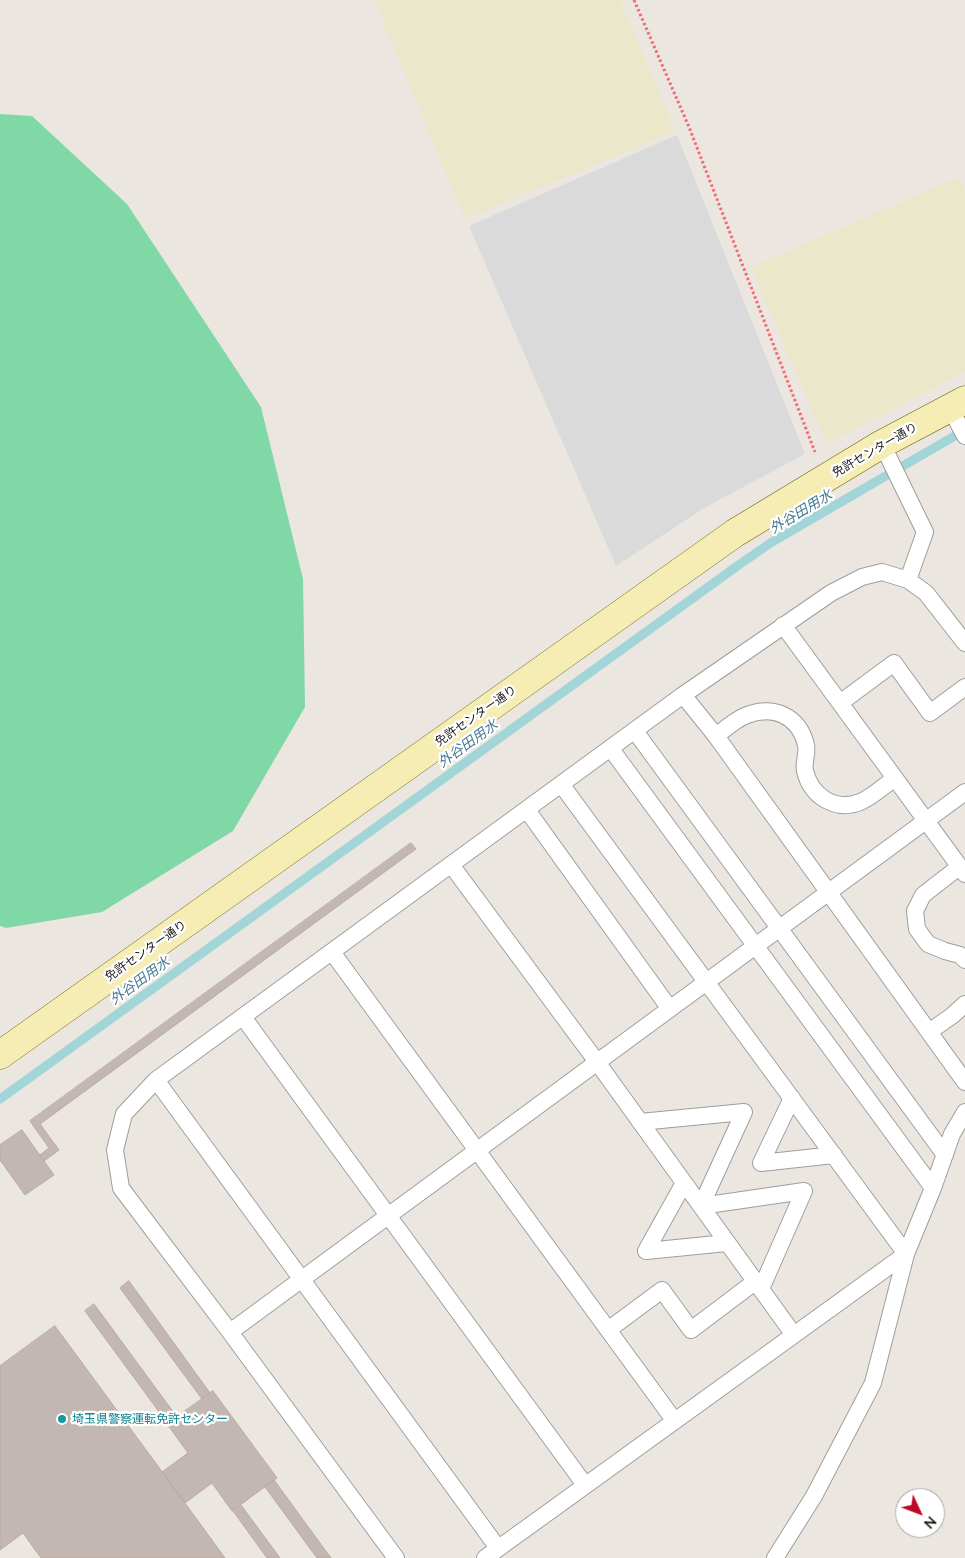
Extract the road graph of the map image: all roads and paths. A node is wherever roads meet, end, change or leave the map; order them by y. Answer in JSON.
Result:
{"nodes":[{"id":1,"x":634,"y":0,"type":"edge"},
{"id":2,"x":957,"y":404,"type":"edge"},
{"id":3,"x":965,"y":436,"type":"edge"},
{"id":4,"x":882,"y":444,"type":"junction"},
{"id":5,"x":826,"y":478,"type":"junction"},
{"id":6,"x":908,"y":580,"type":"junction"},
{"id":7,"x":783,"y":626,"type":"junction"},
{"id":8,"x":965,"y":643,"type":"edge"},
{"id":9,"x":965,"y":687,"type":"edge"},
{"id":10,"x":683,"y":695,"type":"junction"},
{"id":11,"x":840,"y":703,"type":"junction"},
{"id":12,"x":635,"y":731,"type":"junction"},
{"id":13,"x":716,"y":736,"type":"junction"},
{"id":14,"x":611,"y":749,"type":"junction"},
{"id":15,"x":894,"y":778,"type":"junction"},
{"id":16,"x":561,"y":784,"type":"junction"},
{"id":17,"x":965,"y":792,"type":"edge"},
{"id":18,"x":527,"y":810,"type":"junction"},
{"id":19,"x":926,"y":820,"type":"junction"},
{"id":20,"x":452,"y":866,"type":"junction"},
{"id":21,"x":962,"y":871,"type":"edge"},
{"id":22,"x":828,"y":892,"type":"junction"},
{"id":23,"x":779,"y":928,"type":"junction"},
{"id":24,"x":755,"y":946,"type":"junction"},
{"id":25,"x":332,"y":952,"type":"junction"},
{"id":26,"x":965,"y":960,"type":"edge"},
{"id":27,"x":706,"y":982,"type":"junction"},
{"id":28,"x":965,"y":1004,"type":"edge"},
{"id":29,"x":670,"y":1008,"type":"junction"},
{"id":30,"x":242,"y":1018,"type":"junction"},
{"id":31,"x":929,"y":1032,"type":"junction"},
{"id":32,"x":0,"y":1055,"type":"edge"},
{"id":33,"x":597,"y":1062,"type":"junction"},
{"id":34,"x":156,"y":1080,"type":"junction"},
{"id":35,"x":965,"y":1082,"type":"edge"},
{"id":36,"x":792,"y":1098,"type":"junction"},
{"id":37,"x":965,"y":1112,"type":"edge"},
{"id":38,"x":640,"y":1122,"type":"junction"},
{"id":39,"x":477,"y":1150,"type":"junction"},
{"id":40,"x":834,"y":1155,"type":"junction"},
{"id":41,"x":945,"y":1155,"type":"junction"},
{"id":42,"x":684,"y":1183,"type":"junction"},
{"id":43,"x":933,"y":1188,"type":"junction"},
{"id":44,"x":701,"y":1206,"type":"junction"},
{"id":45,"x":388,"y":1216,"type":"junction"},
{"id":46,"x":727,"y":1243,"type":"junction"},
{"id":47,"x":906,"y":1254,"type":"junction"},
{"id":48,"x":302,"y":1280,"type":"junction"},
{"id":49,"x":758,"y":1285,"type":"junction"},
{"id":50,"x":608,"y":1330,"type":"junction"},
{"id":51,"x":230,"y":1332,"type":"junction"},
{"id":52,"x":794,"y":1335,"type":"junction"},
{"id":53,"x":674,"y":1420,"type":"junction"},
{"id":54,"x":586,"y":1485,"type":"junction"},
{"id":55,"x":491,"y":1553,"type":"edge"},
{"id":56,"x":396,"y":1558,"type":"edge"},
{"id":57,"x":775,"y":1558,"type":"edge"}],
"edges":[{"from":1,"to":5,"type":"path"},
{"from":2,"to":3,"type":"lane"},
{"from":2,"to":4,"type":"street","name":"免許センター通り"},
{"from":4,"to":5,"type":"street","name":"免許センター通り"},
{"from":4,"to":6,"type":"lane"},
{"from":5,"to":32,"type":"street","name":"免許センター通り"},
{"from":6,"to":7,"type":"lane"},
{"from":6,"to":8,"type":"lane"},
{"from":7,"to":10,"type":"lane"},
{"from":7,"to":11,"type":"lane"},
{"from":9,"to":11,"type":"lane"},
{"from":10,"to":12,"type":"lane"},
{"from":10,"to":13,"type":"lane"},
{"from":11,"to":15,"type":"lane"},
{"from":12,"to":14,"type":"lane"},
{"from":12,"to":23,"type":"lane"},
{"from":13,"to":15,"type":"lane"},
{"from":13,"to":22,"type":"lane"},
{"from":14,"to":16,"type":"lane"},
{"from":14,"to":24,"type":"lane"},
{"from":15,"to":19,"type":"lane"},
{"from":16,"to":18,"type":"lane"},
{"from":16,"to":27,"type":"lane"},
{"from":17,"to":19,"type":"lane"},
{"from":18,"to":20,"type":"lane"},
{"from":18,"to":29,"type":"lane"},
{"from":19,"to":21,"type":"lane"},
{"from":19,"to":22,"type":"lane"},
{"from":20,"to":25,"type":"lane"},
{"from":20,"to":33,"type":"lane"},
{"from":21,"to":26,"type":"lane"},
{"from":22,"to":23,"type":"lane"},
{"from":22,"to":31,"type":"lane"},
{"from":23,"to":24,"type":"lane"},
{"from":23,"to":41,"type":"lane"},
{"from":24,"to":27,"type":"lane"},
{"from":24,"to":43,"type":"lane"},
{"from":25,"to":30,"type":"lane"},
{"from":25,"to":39,"type":"lane"},
{"from":27,"to":29,"type":"lane"},
{"from":27,"to":36,"type":"lane"},
{"from":28,"to":31,"type":"lane"},
{"from":29,"to":33,"type":"lane"},
{"from":30,"to":34,"type":"lane"},
{"from":30,"to":45,"type":"lane"},
{"from":31,"to":35,"type":"lane"},
{"from":33,"to":38,"type":"lane"},
{"from":33,"to":39,"type":"lane"},
{"from":34,"to":48,"type":"lane"},
{"from":34,"to":51,"type":"lane"},
{"from":36,"to":40,"type":"lane"},
{"from":36,"to":40,"type":"lane"},
{"from":37,"to":41,"type":"lane"},
{"from":38,"to":42,"type":"lane"},
{"from":38,"to":44,"type":"lane"},
{"from":39,"to":45,"type":"lane"},
{"from":39,"to":50,"type":"lane"},
{"from":40,"to":47,"type":"lane"},
{"from":41,"to":43,"type":"lane"},
{"from":42,"to":44,"type":"lane"},
{"from":42,"to":46,"type":"lane"},
{"from":43,"to":47,"type":"lane"},
{"from":44,"to":46,"type":"lane"},
{"from":44,"to":49,"type":"lane"},
{"from":45,"to":48,"type":"lane"},
{"from":45,"to":54,"type":"lane"},
{"from":46,"to":49,"type":"lane"},
{"from":47,"to":52,"type":"lane"},
{"from":47,"to":57,"type":"lane"},
{"from":48,"to":51,"type":"lane"},
{"from":48,"to":55,"type":"lane"},
{"from":49,"to":50,"type":"lane"},
{"from":49,"to":52,"type":"lane"},
{"from":50,"to":53,"type":"lane"},
{"from":51,"to":56,"type":"lane"},
{"from":52,"to":53,"type":"lane"},
{"from":53,"to":54,"type":"lane"},
{"from":54,"to":55,"type":"lane"}]}
